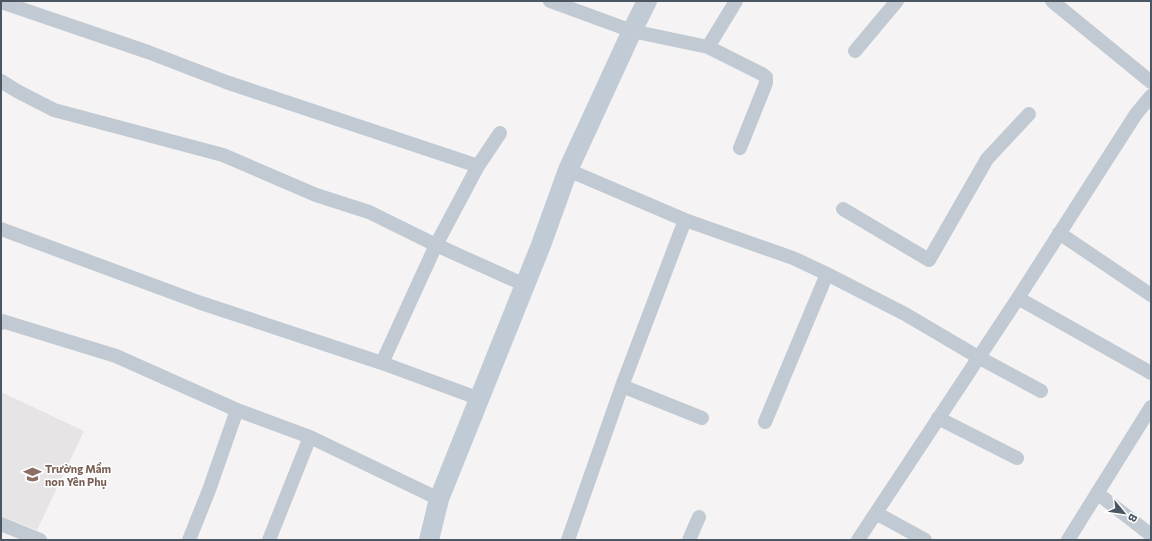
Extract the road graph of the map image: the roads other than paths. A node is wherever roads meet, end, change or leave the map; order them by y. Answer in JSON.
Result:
{"nodes":[{"id":1,"x":550,"y":1,"type":"edge"},
{"id":2,"x":647,"y":1,"type":"edge"},
{"id":3,"x":736,"y":1,"type":"edge"},
{"id":4,"x":897,"y":1,"type":"edge"},
{"id":5,"x":1052,"y":1,"type":"edge"},
{"id":6,"x":1,"y":2,"type":"edge"},
{"id":7,"x":632,"y":31,"type":"junction"},
{"id":8,"x":708,"y":47,"type":"junction"},
{"id":9,"x":855,"y":51,"type":"dead end"},
{"id":10,"x":1,"y":81,"type":"edge"},
{"id":11,"x":1151,"y":82,"type":"edge"},
{"id":12,"x":1151,"y":96,"type":"edge"},
{"id":13,"x":1029,"y":114,"type":"dead end"},
{"id":14,"x":500,"y":133,"type":"dead end"},
{"id":15,"x":740,"y":148,"type":"dead end"},
{"id":16,"x":478,"y":166,"type":"junction"},
{"id":17,"x":568,"y":170,"type":"junction"},
{"id":18,"x":843,"y":209,"type":"dead end"},
{"id":19,"x":685,"y":220,"type":"junction"},
{"id":20,"x":1,"y":229,"type":"edge"},
{"id":21,"x":1060,"y":233,"type":"junction"},
{"id":22,"x":436,"y":245,"type":"junction"},
{"id":23,"x":827,"y":274,"type":"junction"},
{"id":24,"x":525,"y":285,"type":"junction"},
{"id":25,"x":1151,"y":295,"type":"edge"},
{"id":26,"x":1018,"y":298,"type":"junction"},
{"id":27,"x":1,"y":323,"type":"edge"},
{"id":28,"x":978,"y":357,"type":"junction"},
{"id":29,"x":382,"y":363,"type":"junction"},
{"id":30,"x":1151,"y":373,"type":"edge"},
{"id":31,"x":622,"y":386,"type":"junction"},
{"id":32,"x":1041,"y":391,"type":"dead end"},
{"id":33,"x":480,"y":399,"type":"junction"},
{"id":34,"x":1151,"y":407,"type":"edge"},
{"id":35,"x":237,"y":410,"type":"junction"},
{"id":36,"x":702,"y":418,"type":"dead end"},
{"id":37,"x":938,"y":418,"type":"junction"},
{"id":38,"x":765,"y":422,"type":"dead end"},
{"id":39,"x":310,"y":437,"type":"junction"},
{"id":40,"x":1017,"y":458,"type":"dead end"},
{"id":41,"x":1097,"y":493,"type":"junction"},
{"id":42,"x":439,"y":499,"type":"junction"},
{"id":43,"x":876,"y":513,"type":"junction"},
{"id":44,"x":699,"y":517,"type":"dead end"},
{"id":45,"x":1,"y":524,"type":"edge"},
{"id":46,"x":1151,"y":535,"type":"edge"},
{"id":47,"x":40,"y":540,"type":"edge"},
{"id":48,"x":189,"y":540,"type":"edge"},
{"id":49,"x":269,"y":540,"type":"edge"},
{"id":50,"x":429,"y":540,"type":"edge"},
{"id":51,"x":568,"y":540,"type":"edge"},
{"id":52,"x":689,"y":540,"type":"edge"},
{"id":53,"x":858,"y":540,"type":"edge"},
{"id":54,"x":924,"y":540,"type":"edge"},
{"id":55,"x":1068,"y":540,"type":"edge"}],
"edges":[{"from":1,"to":7,"type":"street"},
{"from":2,"to":7,"type":"street"},
{"from":3,"to":8,"type":"street"},
{"from":4,"to":9,"type":"street"},
{"from":5,"to":11,"type":"street"},
{"from":6,"to":16,"type":"street"},
{"from":7,"to":8,"type":"street"},
{"from":7,"to":17,"type":"street"},
{"from":8,"to":15,"type":"street"},
{"from":10,"to":22,"type":"street"},
{"from":12,"to":21,"type":"street"},
{"from":13,"to":18,"type":"street"},
{"from":14,"to":16,"type":"street"},
{"from":16,"to":22,"type":"street"},
{"from":17,"to":19,"type":"street"},
{"from":17,"to":24,"type":"street"},
{"from":19,"to":23,"type":"street"},
{"from":19,"to":31,"type":"street"},
{"from":20,"to":29,"type":"street"},
{"from":21,"to":25,"type":"street"},
{"from":21,"to":26,"type":"street"},
{"from":22,"to":24,"type":"street"},
{"from":22,"to":29,"type":"street"},
{"from":23,"to":28,"type":"street"},
{"from":23,"to":38,"type":"street"},
{"from":24,"to":33,"type":"street"},
{"from":26,"to":28,"type":"street"},
{"from":26,"to":30,"type":"street"},
{"from":27,"to":35,"type":"street"},
{"from":28,"to":32,"type":"street"},
{"from":28,"to":37,"type":"street"},
{"from":29,"to":33,"type":"street"},
{"from":31,"to":36,"type":"street"},
{"from":31,"to":51,"type":"street"},
{"from":33,"to":42,"type":"street"},
{"from":34,"to":41,"type":"street"},
{"from":35,"to":39,"type":"street"},
{"from":35,"to":48,"type":"street"},
{"from":37,"to":40,"type":"street"},
{"from":37,"to":43,"type":"street"},
{"from":39,"to":42,"type":"street"},
{"from":39,"to":49,"type":"street"},
{"from":41,"to":46,"type":"street"},
{"from":41,"to":55,"type":"street"},
{"from":42,"to":50,"type":"street"},
{"from":43,"to":53,"type":"street"},
{"from":43,"to":54,"type":"street"},
{"from":44,"to":52,"type":"street"},
{"from":45,"to":47,"type":"street"}]}
